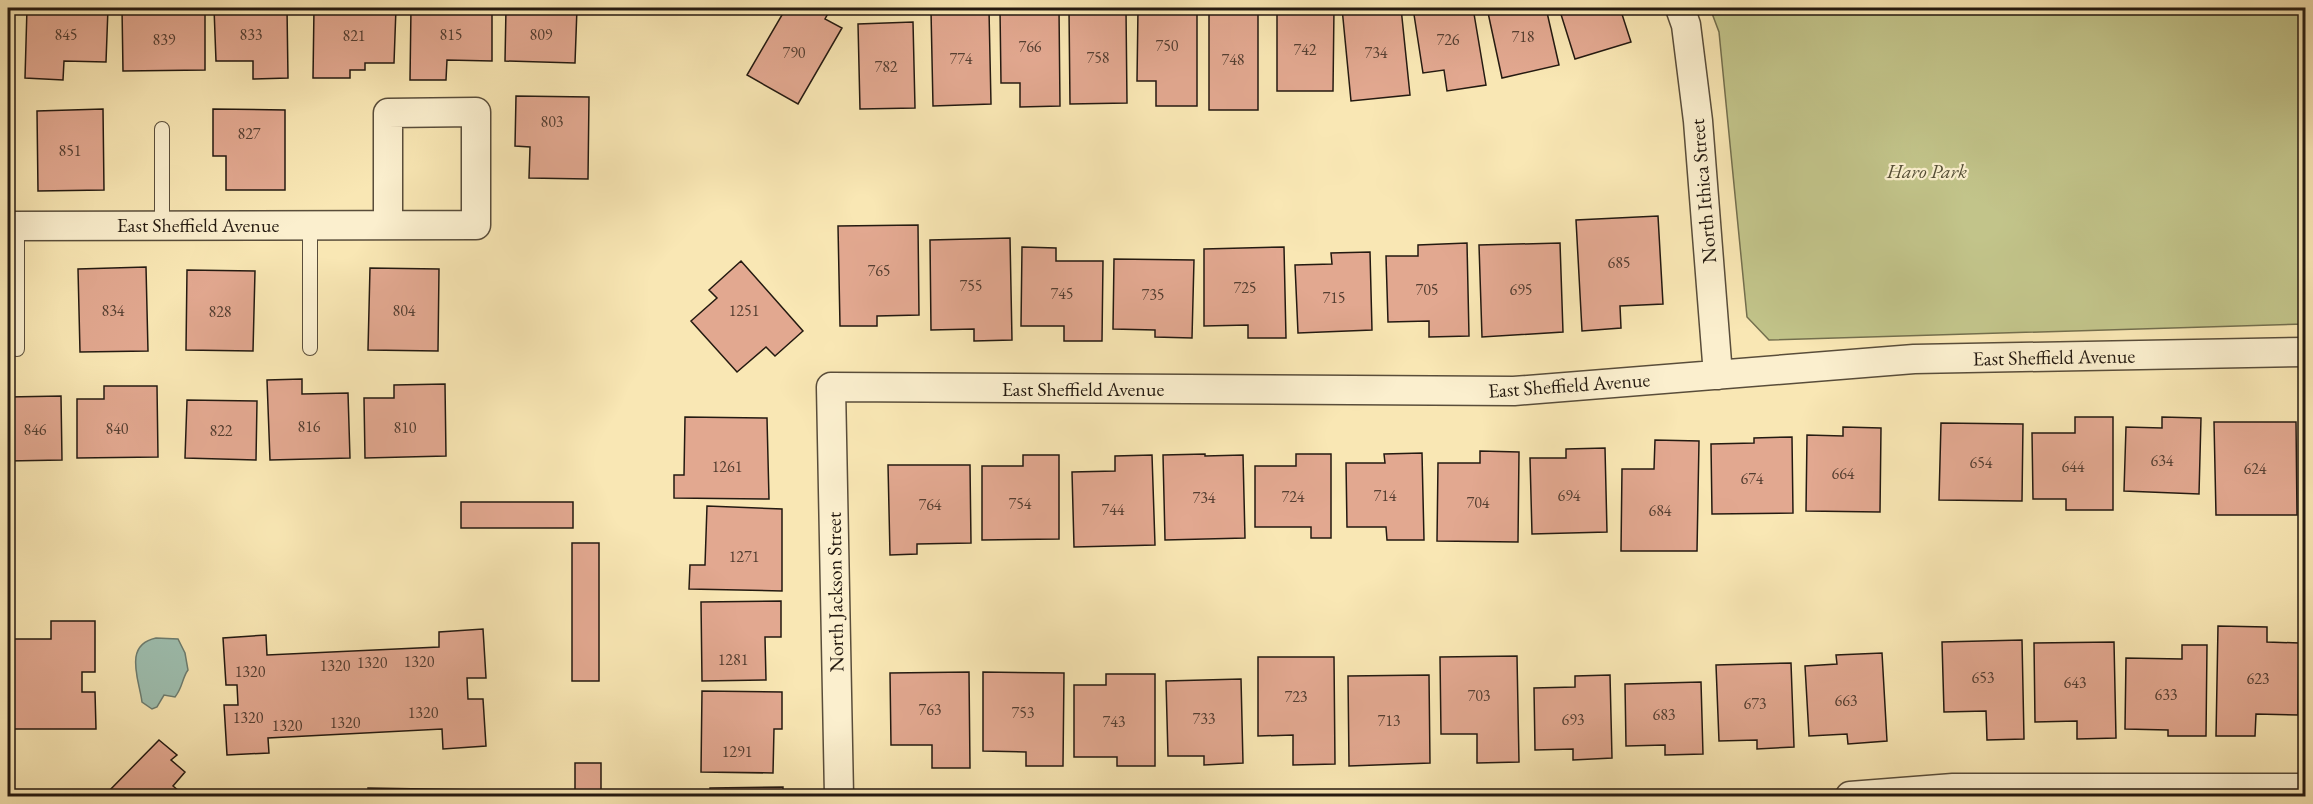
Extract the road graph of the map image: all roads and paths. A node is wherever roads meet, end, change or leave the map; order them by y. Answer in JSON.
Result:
{"nodes":[{"id":1,"x":1680,"y":8,"type":"edge"},
{"id":2,"x":162,"y":129,"type":"dead end"},
{"id":3,"x":388,"y":224,"type":"junction"},
{"id":4,"x":162,"y":225,"type":"junction"},
{"id":5,"x":310,"y":225,"type":"junction"},
{"id":6,"x":12,"y":226,"type":"edge"},
{"id":7,"x":310,"y":348,"type":"dead end"},
{"id":8,"x":17,"y":349,"type":"dead end"},
{"id":9,"x":2306,"y":352,"type":"edge"},
{"id":10,"x":1718,"y":375,"type":"junction"},
{"id":11,"x":831,"y":387,"type":"joint"},
{"id":12,"x":2306,"y":788,"type":"edge"},
{"id":13,"x":839,"y":796,"type":"edge"},
{"id":14,"x":1850,"y":796,"type":"edge"}],
"edges":[{"from":1,"to":10,"type":"street","name":"North Ithica Street"},
{"from":2,"to":4,"type":"lane"},
{"from":3,"to":3,"type":"street","name":"East Sheffield Avenue"},
{"from":3,"to":5,"type":"street","name":"East Sheffield Avenue"},
{"from":4,"to":5,"type":"street","name":"East Sheffield Avenue"},
{"from":4,"to":6,"type":"street","name":"East Sheffield Avenue"},
{"from":5,"to":7,"type":"lane"},
{"from":6,"to":8,"type":"lane"},
{"from":9,"to":10,"type":"street","name":"East Sheffield Avenue"},
{"from":10,"to":11,"type":"street","name":"East Sheffield Avenue"},
{"from":11,"to":13,"type":"street","name":"North Jackson Street"},
{"from":12,"to":14,"type":"street"}]}
